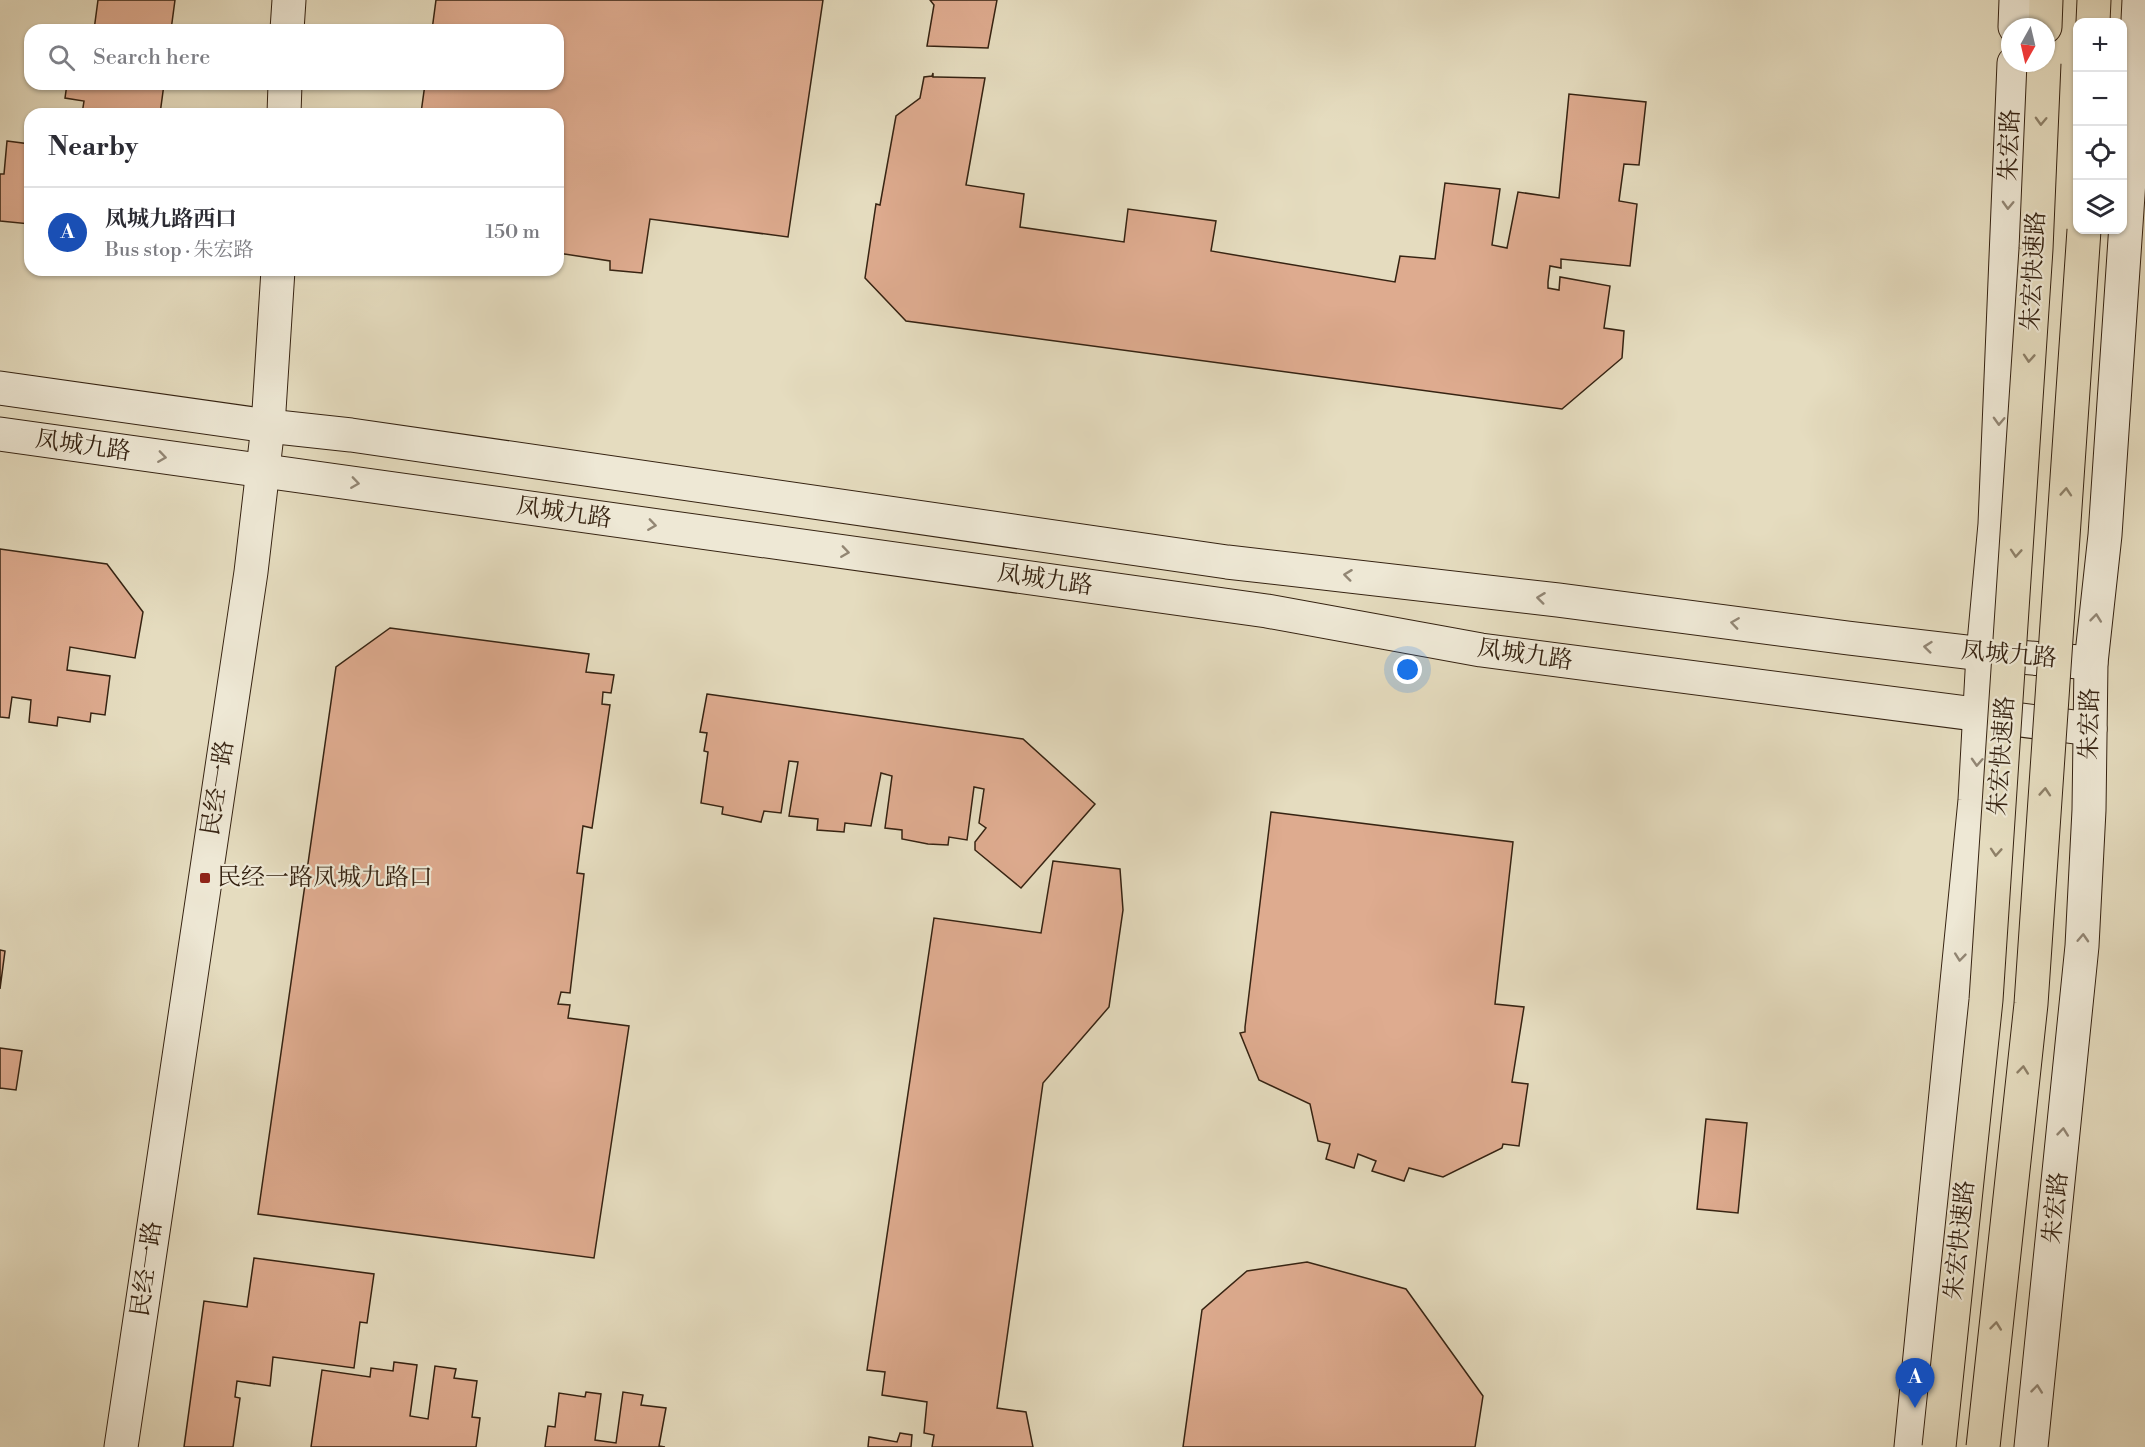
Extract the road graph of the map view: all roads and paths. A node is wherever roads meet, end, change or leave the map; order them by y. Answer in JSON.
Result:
{"nodes":[{"id":1,"x":289,"y":0,"type":"edge"},
{"id":2,"x":2016,"y":0,"type":"edge"},
{"id":3,"x":2046,"y":0,"type":"edge"},
{"id":4,"x":2094,"y":0,"type":"edge"},
{"id":5,"x":2139,"y":0,"type":"edge"},
{"id":6,"x":2015,"y":18,"type":"edge"},
{"id":7,"x":2045,"y":18,"type":"edge"},
{"id":8,"x":2093,"y":18,"type":"edge"},
{"id":9,"x":287,"y":24,"type":"edge"},
{"id":10,"x":2014,"y":72,"type":"edge"},
{"id":11,"x":2044,"y":72,"type":"edge"},
{"id":12,"x":285,"y":90,"type":"edge"},
{"id":13,"x":284,"y":108,"type":"edge"},
{"id":14,"x":2084,"y":234,"type":"edge"},
{"id":15,"x":278,"y":276,"type":"edge"},
{"id":16,"x":0,"y":388,"type":"edge"},
{"id":17,"x":268,"y":426,"type":"junction"},
{"id":18,"x":0,"y":434,"type":"edge"},
{"id":19,"x":263,"y":470,"type":"junction"},
{"id":20,"x":1983,"y":654,"type":"junction"},
{"id":21,"x":2091,"y":663,"type":"junction"},
{"id":22,"x":1980,"y":714,"type":"junction"},
{"id":23,"x":2090,"y":729,"type":"junction"},
{"id":24,"x":121,"y":1447,"type":"edge"},
{"id":25,"x":1911,"y":1447,"type":"edge"},
{"id":26,"x":1939,"y":1447,"type":"edge"},
{"id":27,"x":1983,"y":1447,"type":"edge"},
{"id":28,"x":2031,"y":1447,"type":"edge"}],
"edges":[{"from":1,"to":9,"type":"street"},
{"from":2,"to":6,"type":"street"},
{"from":3,"to":7,"type":"highway"},
{"from":4,"to":8,"type":"highway"},
{"from":21,"to":5,"type":"street","name":"朱宏路","one_way":true},
{"from":10,"to":20,"type":"street","name":"朱宏路","one_way":true},
{"from":11,"to":26,"type":"highway","name":"朱宏快速路","one_way":true,"bridge":true},
{"from":12,"to":13,"type":"street"},
{"from":27,"to":14,"type":"highway","name":"朱宏快速路","one_way":true,"bridge":true},
{"from":15,"to":17,"type":"street","name":"民经一路"},
{"from":16,"to":17,"type":"street","name":"凤城九路"},
{"from":17,"to":19,"type":"street","name":"民经一路"},
{"from":20,"to":17,"type":"street","name":"凤城九路","one_way":true},
{"from":18,"to":19,"type":"street","name":"凤城九路","one_way":true},
{"from":19,"to":22,"type":"street","name":"凤城九路","one_way":true},
{"from":19,"to":24,"type":"street","name":"民经一路"},
{"from":20,"to":21,"type":"street","name":"凤城九路"},
{"from":20,"to":22,"type":"street","name":"朱宏路"},
{"from":21,"to":23,"type":"street","name":"朱宏路"},
{"from":22,"to":23,"type":"street","name":"凤城九路"},
{"from":22,"to":25,"type":"street","name":"朱宏路","one_way":true},
{"from":28,"to":23,"type":"street","name":"朱宏路","one_way":true}]}
